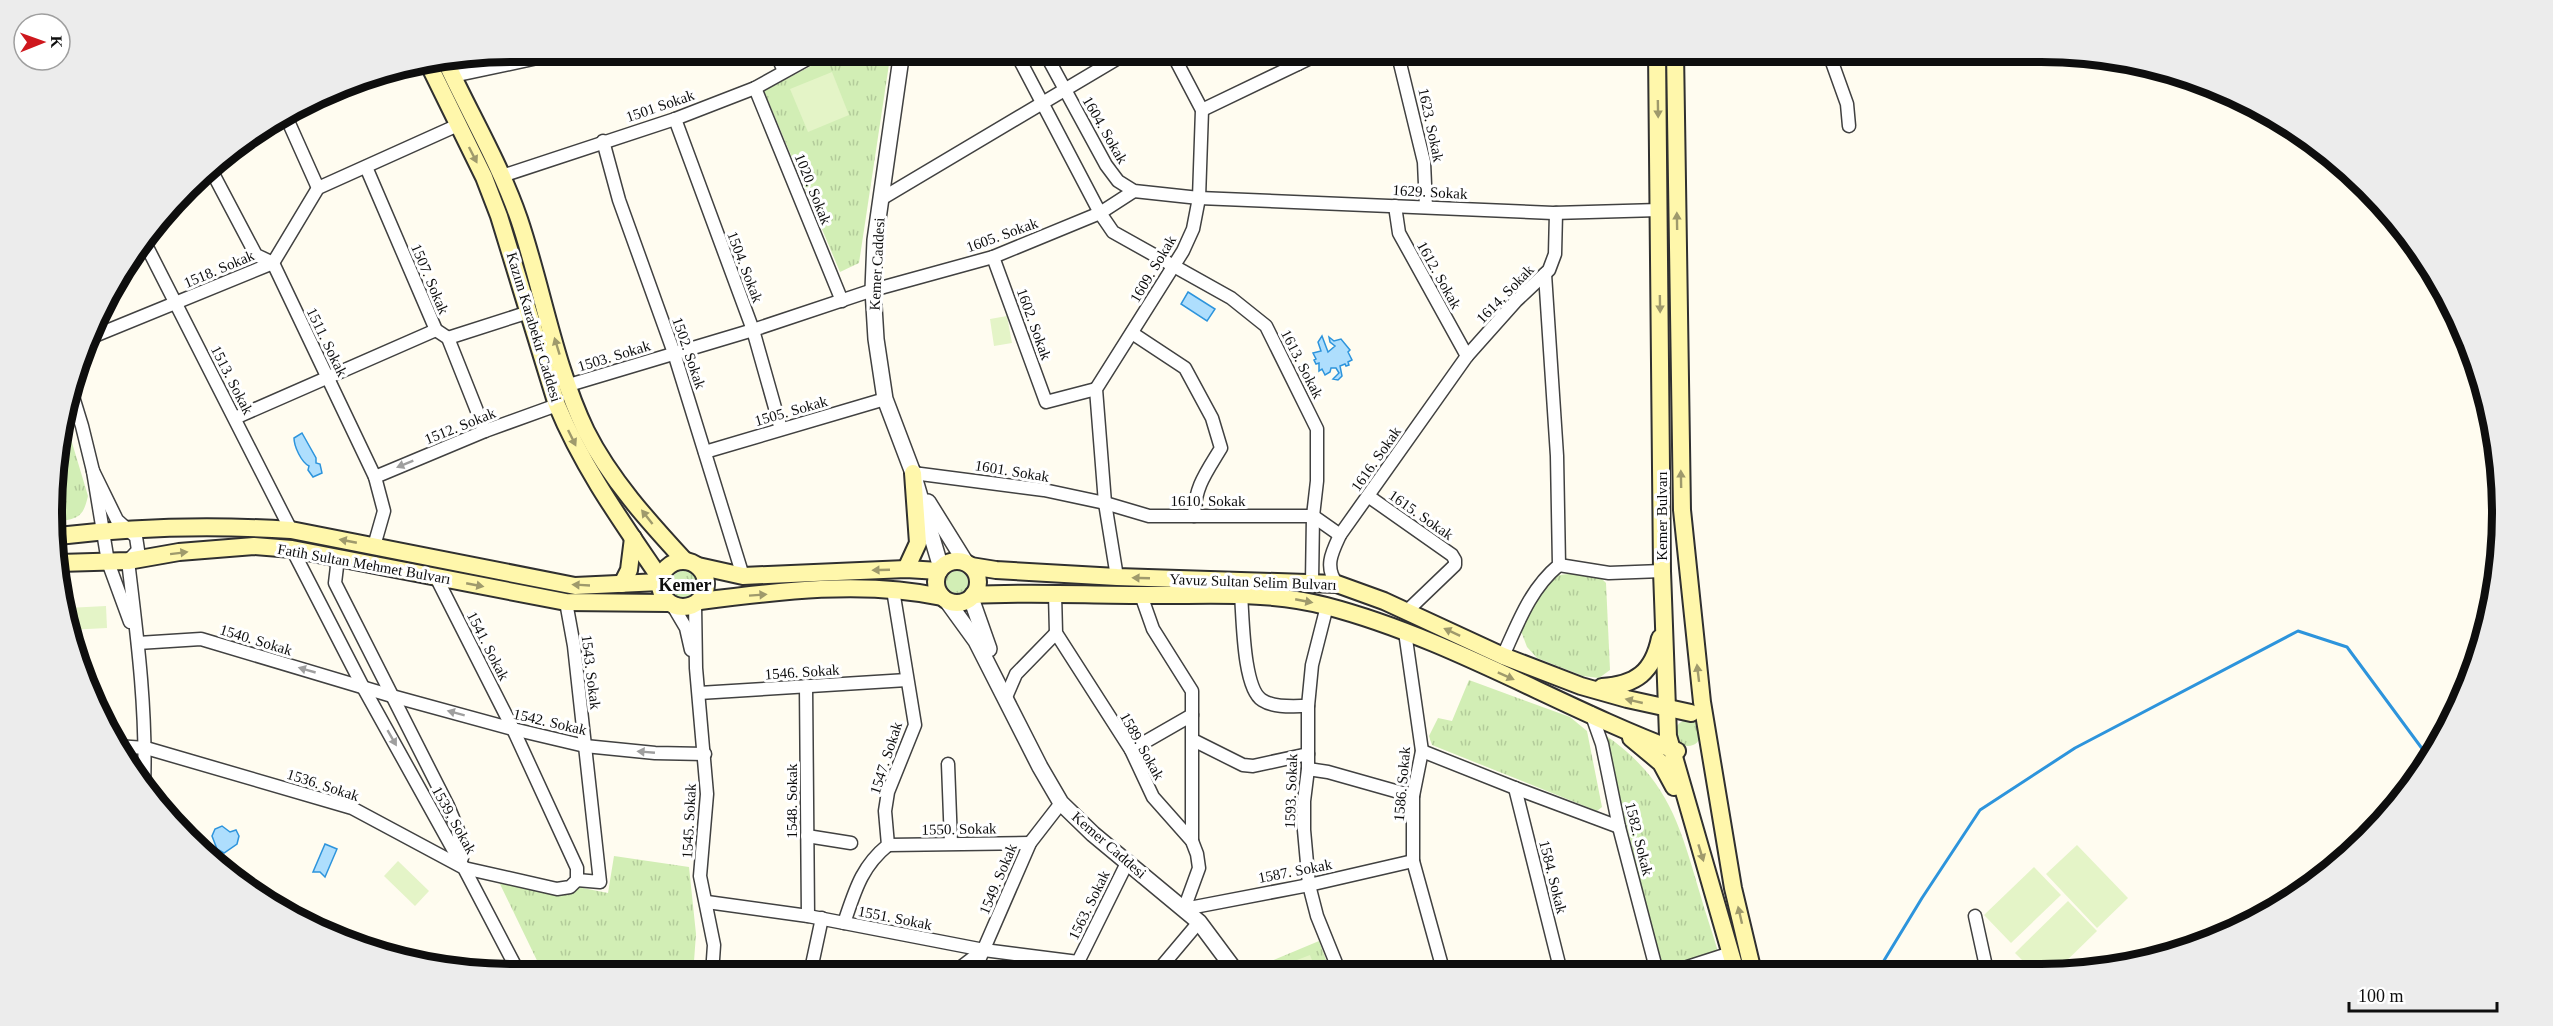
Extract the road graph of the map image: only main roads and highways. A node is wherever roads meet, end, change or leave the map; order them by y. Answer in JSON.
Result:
{"nodes":[{"id":1,"x":1658,"y":62,"type":"edge"},
{"id":2,"x":1675,"y":62,"type":"edge"},
{"id":3,"x":431,"y":69,"type":"edge"},
{"id":4,"x":449,"y":69,"type":"edge"},
{"id":5,"x":913,"y":473,"type":"road end"},
{"id":6,"x":62,"y":536,"type":"edge"},
{"id":7,"x":633,"y":538,"type":"junction"},
{"id":8,"x":64,"y":563,"type":"edge"},
{"id":9,"x":692,"y":563,"type":"junction"},
{"id":10,"x":968,"y":564,"type":"junction"},
{"id":11,"x":906,"y":569,"type":"junction"},
{"id":12,"x":940,"y":569,"type":"junction"},
{"id":13,"x":660,"y":580,"type":"junction"},
{"id":14,"x":622,"y":584,"type":"junction"},
{"id":15,"x":972,"y":597,"type":"junction"},
{"id":16,"x":945,"y":599,"type":"junction"},
{"id":17,"x":698,"y":602,"type":"junction"},
{"id":18,"x":671,"y":604,"type":"junction"},
{"id":19,"x":1664,"y":619,"type":"junction"},
{"id":20,"x":1581,"y":686,"type":"junction"},
{"id":21,"x":1666,"y":708,"type":"junction"},
{"id":22,"x":1691,"y":713,"type":"junction"},
{"id":23,"x":1614,"y":724,"type":"junction"},
{"id":24,"x":1707,"y":731,"type":"junction"},
{"id":25,"x":1673,"y":745,"type":"junction"},
{"id":26,"x":1690,"y":814,"type":"junction"},
{"id":27,"x":1734,"y":964,"type":"edge"},
{"id":28,"x":1752,"y":964,"type":"edge"}],
"edges":[{"from":1,"to":19,"type":"main road","name":"Kemer Bulvarı","one_way":true},
{"from":24,"to":2,"type":"main road","name":"Kemer Bulvarı","one_way":true},
{"from":3,"to":7,"type":"main road","name":"Kazım Karabekir Caddesi","one_way":true},
{"from":9,"to":4,"type":"main road","name":"Kazım Karabekir Caddesi","one_way":true},
{"from":5,"to":11,"type":"main road"},
{"from":14,"to":6,"type":"main road","name":"Fatih Sultan Mehmet Bulvarı","one_way":true},
{"from":7,"to":13,"type":"main road","name":"Kazım Karabekir Caddesi"},
{"from":7,"to":14,"type":"main road"},
{"from":8,"to":18,"type":"main road","name":"Fatih Sultan Mehmet Bulvarı","one_way":true},
{"from":11,"to":9,"type":"main road","one_way":true},
{"from":9,"to":13,"type":"main road"},
{"from":9,"to":17,"type":"main road"},
{"from":10,"to":12,"type":"main road"},
{"from":10,"to":15,"type":"main road"},
{"from":20,"to":10,"type":"main road","name":"Yavuz Sultan Selim Bulvarı","one_way":true},
{"from":11,"to":12,"type":"main road"},
{"from":12,"to":16,"type":"main road"},
{"from":13,"to":14,"type":"main road","name":"Fatih Sultan Mehmet Bulvarı"},
{"from":13,"to":18,"type":"main road"},
{"from":15,"to":16,"type":"main road"},
{"from":15,"to":23,"type":"main road","name":"Yavuz Sultan Selim Bulvarı","one_way":true},
{"from":17,"to":16,"type":"main road","one_way":true},
{"from":17,"to":18,"type":"main road"},
{"from":19,"to":20,"type":"main road"},
{"from":19,"to":21,"type":"main road","name":"Kemer Bulvarı"},
{"from":21,"to":20,"type":"main road","name":"Yavuz Sultan Selim Bulvarı","one_way":true},
{"from":21,"to":22,"type":"main road","name":"Yavuz Sultan Selim Bulvarı"},
{"from":21,"to":25,"type":"main road","name":"Kemer Bulvarı"},
{"from":22,"to":24,"type":"main road"},
{"from":22,"to":25,"type":"main road"},
{"from":23,"to":25,"type":"main road","name":"Yavuz Sultan Selim Bulvarı"},
{"from":23,"to":26,"type":"main road"},
{"from":24,"to":25,"type":"main road"},
{"from":28,"to":24,"type":"main road","name":"Kemer Bulvarı","one_way":true},
{"from":25,"to":26,"type":"main road","name":"Kemer Bulvarı"},
{"from":26,"to":27,"type":"main road","name":"Kemer Bulvarı","one_way":true}]}
